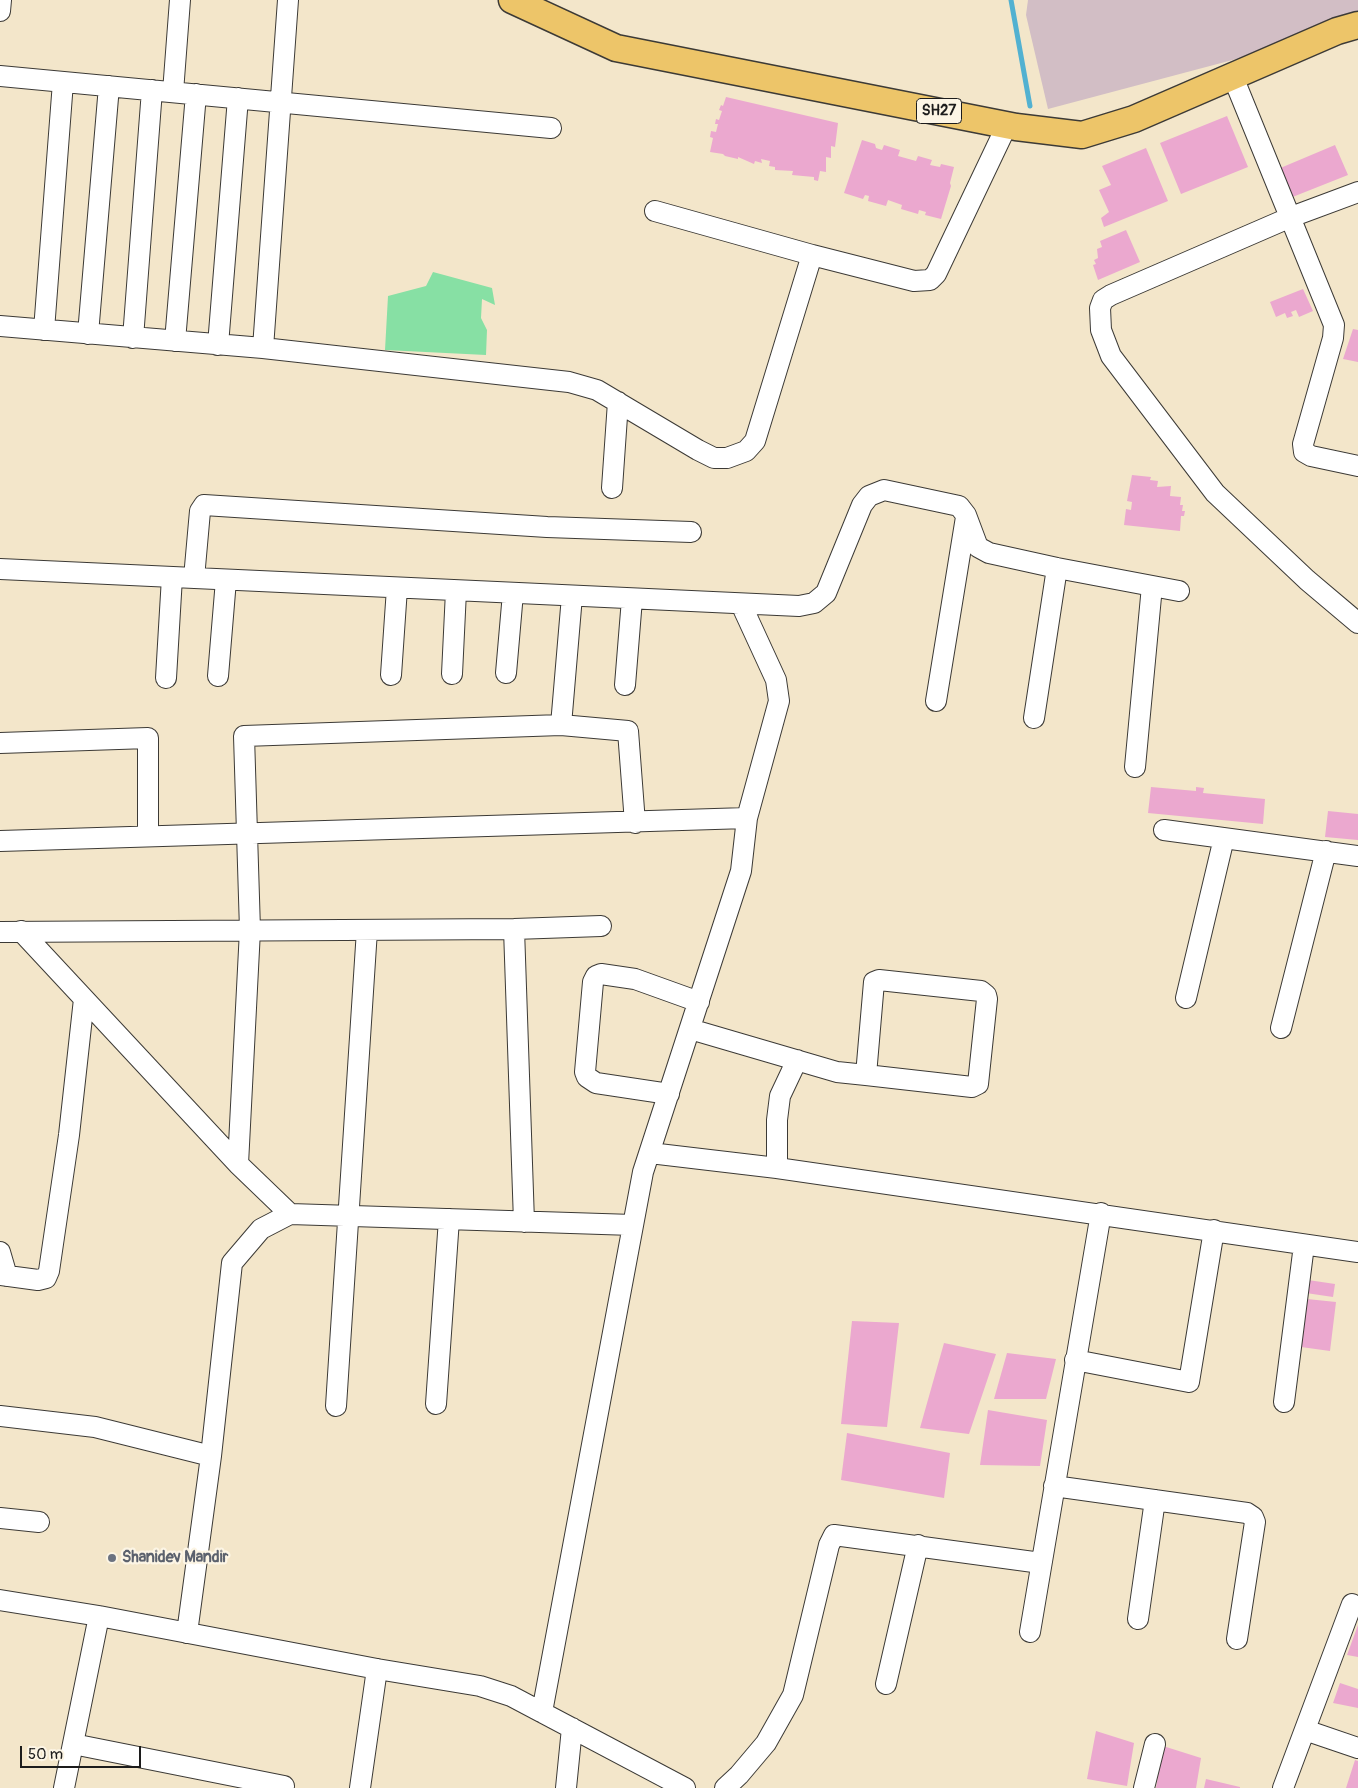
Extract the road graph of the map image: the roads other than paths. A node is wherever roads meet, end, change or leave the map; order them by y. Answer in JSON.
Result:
{"nodes":[{"id":1,"x":1,"y":0,"type":"edge"},
{"id":2,"x":180,"y":0,"type":"edge"},
{"id":3,"x":288,"y":0,"type":"edge"},
{"id":4,"x":512,"y":0,"type":"edge"},
{"id":5,"x":0,"y":11,"type":"edge"},
{"id":6,"x":1358,"y":25,"type":"edge"},
{"id":7,"x":0,"y":76,"type":"edge"},
{"id":8,"x":1233,"y":77,"type":"junction"},
{"id":9,"x":64,"y":82,"type":"junction"},
{"id":10,"x":109,"y":86,"type":"junction"},
{"id":11,"x":152,"y":90,"type":"junction"},
{"id":12,"x":173,"y":92,"type":"junction"},
{"id":13,"x":196,"y":94,"type":"junction"},
{"id":14,"x":238,"y":98,"type":"junction"},
{"id":15,"x":280,"y":102,"type":"junction"},
{"id":16,"x":1007,"y":125,"type":"junction"},
{"id":17,"x":551,"y":128,"type":"dead end"},
{"id":18,"x":1358,"y":192,"type":"edge"},
{"id":19,"x":655,"y":211,"type":"dead end"},
{"id":20,"x":1291,"y":216,"type":"junction"},
{"id":21,"x":812,"y":255,"type":"junction"},
{"id":22,"x":0,"y":326,"type":"edge"},
{"id":23,"x":44,"y":330,"type":"junction"},
{"id":24,"x":88,"y":334,"type":"junction"},
{"id":25,"x":133,"y":338,"type":"junction"},
{"id":26,"x":174,"y":341,"type":"junction"},
{"id":27,"x":218,"y":344,"type":"junction"},
{"id":28,"x":263,"y":348,"type":"junction"},
{"id":29,"x":618,"y":402,"type":"junction"},
{"id":30,"x":1358,"y":466,"type":"edge"},
{"id":31,"x":612,"y":488,"type":"dead end"},
{"id":32,"x":966,"y":515,"type":"junction"},
{"id":33,"x":691,"y":532,"type":"dead end"},
{"id":34,"x":1057,"y":568,"type":"junction"},
{"id":35,"x":0,"y":569,"type":"edge"},
{"id":36,"x":172,"y":577,"type":"junction"},
{"id":37,"x":194,"y":578,"type":"junction"},
{"id":38,"x":226,"y":580,"type":"junction"},
{"id":39,"x":1152,"y":586,"type":"junction"},
{"id":40,"x":397,"y":588,"type":"junction"},
{"id":41,"x":1179,"y":590,"type":"dead end"},
{"id":42,"x":456,"y":591,"type":"junction"},
{"id":43,"x":513,"y":593,"type":"junction"},
{"id":44,"x":572,"y":596,"type":"junction"},
{"id":45,"x":632,"y":599,"type":"junction"},
{"id":46,"x":741,"y":604,"type":"junction"},
{"id":47,"x":1358,"y":623,"type":"edge"},
{"id":48,"x":506,"y":673,"type":"dead end"},
{"id":49,"x":452,"y":674,"type":"dead end"},
{"id":50,"x":391,"y":675,"type":"dead end"},
{"id":51,"x":218,"y":676,"type":"dead end"},
{"id":52,"x":166,"y":678,"type":"dead end"},
{"id":53,"x":625,"y":685,"type":"dead end"},
{"id":54,"x":936,"y":701,"type":"dead end"},
{"id":55,"x":1034,"y":718,"type":"dead end"},
{"id":56,"x":561,"y":725,"type":"junction"},
{"id":57,"x":0,"y":743,"type":"edge"},
{"id":58,"x":1134,"y":767,"type":"dead end"},
{"id":59,"x":747,"y":818,"type":"junction"},
{"id":60,"x":635,"y":823,"type":"junction"},
{"id":61,"x":1164,"y":830,"type":"dead end"},
{"id":62,"x":248,"y":832,"type":"junction"},
{"id":63,"x":148,"y":835,"type":"junction"},
{"id":64,"x":1224,"y":838,"type":"junction"},
{"id":65,"x":0,"y":841,"type":"edge"},
{"id":66,"x":1326,"y":851,"type":"junction"},
{"id":67,"x":1358,"y":856,"type":"edge"},
{"id":68,"x":602,"y":926,"type":"dead end"},
{"id":69,"x":514,"y":929,"type":"junction"},
{"id":70,"x":250,"y":930,"type":"junction"},
{"id":71,"x":367,"y":930,"type":"junction"},
{"id":72,"x":0,"y":932,"type":"edge"},
{"id":73,"x":21,"y":932,"type":"junction"},
{"id":74,"x":1186,"y":998,"type":"dead end"},
{"id":75,"x":84,"y":999,"type":"junction"},
{"id":76,"x":699,"y":1002,"type":"junction"},
{"id":77,"x":1281,"y":1028,"type":"dead end"},
{"id":78,"x":690,"y":1029,"type":"junction"},
{"id":79,"x":797,"y":1060,"type":"junction"},
{"id":80,"x":866,"y":1075,"type":"junction"},
{"id":81,"x":669,"y":1094,"type":"junction"},
{"id":82,"x":650,"y":1153,"type":"junction"},
{"id":83,"x":238,"y":1164,"type":"junction"},
{"id":84,"x":777,"y":1168,"type":"junction"},
{"id":85,"x":1102,"y":1213,"type":"junction"},
{"id":86,"x":290,"y":1214,"type":"junction"},
{"id":87,"x":348,"y":1216,"type":"junction"},
{"id":88,"x":449,"y":1219,"type":"junction"},
{"id":89,"x":524,"y":1222,"type":"junction"},
{"id":90,"x":633,"y":1225,"type":"junction"},
{"id":91,"x":1214,"y":1230,"type":"junction"},
{"id":92,"x":1304,"y":1245,"type":"junction"},
{"id":93,"x":0,"y":1252,"type":"edge"},
{"id":94,"x":1358,"y":1252,"type":"edge"},
{"id":95,"x":3,"y":1276,"type":"edge"},
{"id":96,"x":1074,"y":1360,"type":"junction"},
{"id":97,"x":1284,"y":1402,"type":"dead end"},
{"id":98,"x":436,"y":1404,"type":"dead end"},
{"id":99,"x":336,"y":1406,"type":"dead end"},
{"id":100,"x":0,"y":1416,"type":"edge"},
{"id":101,"x":211,"y":1456,"type":"junction"},
{"id":102,"x":1054,"y":1486,"type":"junction"},
{"id":103,"x":1155,"y":1500,"type":"junction"},
{"id":104,"x":0,"y":1518,"type":"edge"},
{"id":105,"x":39,"y":1522,"type":"dead end"},
{"id":106,"x":918,"y":1545,"type":"junction"},
{"id":107,"x":1041,"y":1563,"type":"junction"},
{"id":108,"x":0,"y":1600,"type":"edge"},
{"id":109,"x":1352,"y":1604,"type":"dead end"},
{"id":110,"x":99,"y":1616,"type":"junction"},
{"id":111,"x":1138,"y":1619,"type":"dead end"},
{"id":112,"x":1030,"y":1632,"type":"dead end"},
{"id":113,"x":187,"y":1633,"type":"junction"},
{"id":114,"x":1237,"y":1639,"type":"dead end"},
{"id":115,"x":377,"y":1669,"type":"junction"},
{"id":116,"x":886,"y":1684,"type":"dead end"},
{"id":117,"x":542,"y":1712,"type":"junction"},
{"id":118,"x":572,"y":1728,"type":"junction"},
{"id":119,"x":1305,"y":1730,"type":"junction"},
{"id":120,"x":73,"y":1744,"type":"junction"},
{"id":121,"x":1155,"y":1744,"type":"dead end"},
{"id":122,"x":1358,"y":1748,"type":"edge"},
{"id":123,"x":664,"y":1782,"type":"edge"},
{"id":124,"x":284,"y":1786,"type":"dead end"},
{"id":125,"x":64,"y":1788,"type":"edge"},
{"id":126,"x":360,"y":1788,"type":"edge"},
{"id":127,"x":566,"y":1788,"type":"edge"},
{"id":128,"x":685,"y":1788,"type":"edge"},
{"id":129,"x":724,"y":1788,"type":"edge"},
{"id":130,"x":1144,"y":1788,"type":"edge"},
{"id":131,"x":1283,"y":1788,"type":"edge"}],
"edges":[{"from":1,"to":5,"type":"street"},
{"from":2,"to":12,"type":"street"},
{"from":3,"to":15,"type":"street"},
{"from":4,"to":16,"type":"main road","name":"SH27","number":"SH27"},
{"from":6,"to":8,"type":"main road","name":"SH27","number":"SH27"},
{"from":7,"to":9,"type":"street"},
{"from":8,"to":16,"type":"main road","name":"SH27","number":"SH27"},
{"from":8,"to":20,"type":"street"},
{"from":9,"to":10,"type":"street"},
{"from":9,"to":23,"type":"street"},
{"from":10,"to":11,"type":"street"},
{"from":10,"to":24,"type":"street"},
{"from":11,"to":12,"type":"street"},
{"from":11,"to":25,"type":"street"},
{"from":12,"to":13,"type":"street"},
{"from":13,"to":14,"type":"street"},
{"from":13,"to":26,"type":"street"},
{"from":14,"to":15,"type":"street"},
{"from":14,"to":27,"type":"street"},
{"from":15,"to":17,"type":"street"},
{"from":15,"to":28,"type":"street"},
{"from":16,"to":21,"type":"street"},
{"from":18,"to":20,"type":"street"},
{"from":19,"to":21,"type":"street"},
{"from":20,"to":30,"type":"street"},
{"from":20,"to":47,"type":"street"},
{"from":21,"to":29,"type":"street"},
{"from":22,"to":23,"type":"street"},
{"from":23,"to":24,"type":"street"},
{"from":24,"to":25,"type":"street"},
{"from":25,"to":26,"type":"street"},
{"from":26,"to":27,"type":"street"},
{"from":27,"to":28,"type":"street"},
{"from":28,"to":29,"type":"street"},
{"from":29,"to":31,"type":"street"},
{"from":32,"to":34,"type":"street"},
{"from":32,"to":46,"type":"street"},
{"from":32,"to":54,"type":"street"},
{"from":33,"to":37,"type":"street"},
{"from":34,"to":39,"type":"street"},
{"from":34,"to":55,"type":"street"},
{"from":35,"to":36,"type":"street"},
{"from":36,"to":37,"type":"street"},
{"from":36,"to":52,"type":"street"},
{"from":37,"to":38,"type":"street"},
{"from":38,"to":40,"type":"street"},
{"from":38,"to":51,"type":"street"},
{"from":39,"to":41,"type":"street"},
{"from":39,"to":58,"type":"street"},
{"from":40,"to":42,"type":"street"},
{"from":40,"to":50,"type":"street"},
{"from":42,"to":43,"type":"street"},
{"from":42,"to":49,"type":"street"},
{"from":43,"to":44,"type":"street"},
{"from":43,"to":48,"type":"street"},
{"from":44,"to":45,"type":"street"},
{"from":44,"to":56,"type":"street"},
{"from":45,"to":46,"type":"street"},
{"from":45,"to":53,"type":"street"},
{"from":46,"to":59,"type":"street"},
{"from":56,"to":60,"type":"street"},
{"from":56,"to":62,"type":"street"},
{"from":57,"to":63,"type":"street"},
{"from":59,"to":60,"type":"street"},
{"from":59,"to":76,"type":"street"},
{"from":60,"to":62,"type":"street"},
{"from":61,"to":64,"type":"street"},
{"from":62,"to":63,"type":"street"},
{"from":62,"to":70,"type":"street"},
{"from":63,"to":65,"type":"street"},
{"from":64,"to":66,"type":"street"},
{"from":64,"to":74,"type":"street"},
{"from":66,"to":67,"type":"street"},
{"from":66,"to":77,"type":"street"},
{"from":68,"to":69,"type":"street"},
{"from":69,"to":71,"type":"street"},
{"from":69,"to":89,"type":"street"},
{"from":70,"to":71,"type":"street"},
{"from":70,"to":73,"type":"street"},
{"from":70,"to":83,"type":"street"},
{"from":71,"to":87,"type":"street"},
{"from":72,"to":73,"type":"street"},
{"from":73,"to":75,"type":"street"},
{"from":75,"to":83,"type":"street"},
{"from":75,"to":95,"type":"street"},
{"from":76,"to":78,"type":"street"},
{"from":76,"to":81,"type":"street"},
{"from":78,"to":79,"type":"street"},
{"from":78,"to":81,"type":"street"},
{"from":79,"to":80,"type":"street"},
{"from":79,"to":84,"type":"street"},
{"from":80,"to":80,"type":"street"},
{"from":81,"to":82,"type":"street"},
{"from":82,"to":84,"type":"street"},
{"from":82,"to":90,"type":"street"},
{"from":83,"to":86,"type":"street"},
{"from":84,"to":85,"type":"street"},
{"from":85,"to":91,"type":"street"},
{"from":85,"to":96,"type":"street"},
{"from":86,"to":87,"type":"street"},
{"from":86,"to":101,"type":"street"},
{"from":87,"to":88,"type":"street"},
{"from":87,"to":99,"type":"street"},
{"from":88,"to":89,"type":"street"},
{"from":88,"to":98,"type":"street"},
{"from":89,"to":90,"type":"street"},
{"from":90,"to":117,"type":"street"},
{"from":91,"to":92,"type":"street"},
{"from":91,"to":96,"type":"street"},
{"from":92,"to":94,"type":"street"},
{"from":92,"to":97,"type":"street"},
{"from":93,"to":95,"type":"street"},
{"from":96,"to":102,"type":"street"},
{"from":100,"to":101,"type":"street"},
{"from":101,"to":113,"type":"street"},
{"from":102,"to":103,"type":"street"},
{"from":102,"to":107,"type":"street"},
{"from":103,"to":111,"type":"street"},
{"from":103,"to":114,"type":"street"},
{"from":104,"to":105,"type":"street"},
{"from":106,"to":107,"type":"street"},
{"from":106,"to":116,"type":"street"},
{"from":106,"to":129,"type":"street"},
{"from":107,"to":112,"type":"street"},
{"from":108,"to":110,"type":"street"},
{"from":109,"to":119,"type":"street"},
{"from":110,"to":113,"type":"street"},
{"from":110,"to":120,"type":"street"},
{"from":113,"to":115,"type":"street"},
{"from":115,"to":117,"type":"street"},
{"from":115,"to":126,"type":"street"},
{"from":117,"to":118,"type":"street"},
{"from":118,"to":123,"type":"street"},
{"from":118,"to":127,"type":"street"},
{"from":119,"to":122,"type":"street"},
{"from":119,"to":131,"type":"street"},
{"from":120,"to":124,"type":"street"},
{"from":120,"to":125,"type":"street"},
{"from":121,"to":130,"type":"street"},
{"from":123,"to":128,"type":"street"}]}
